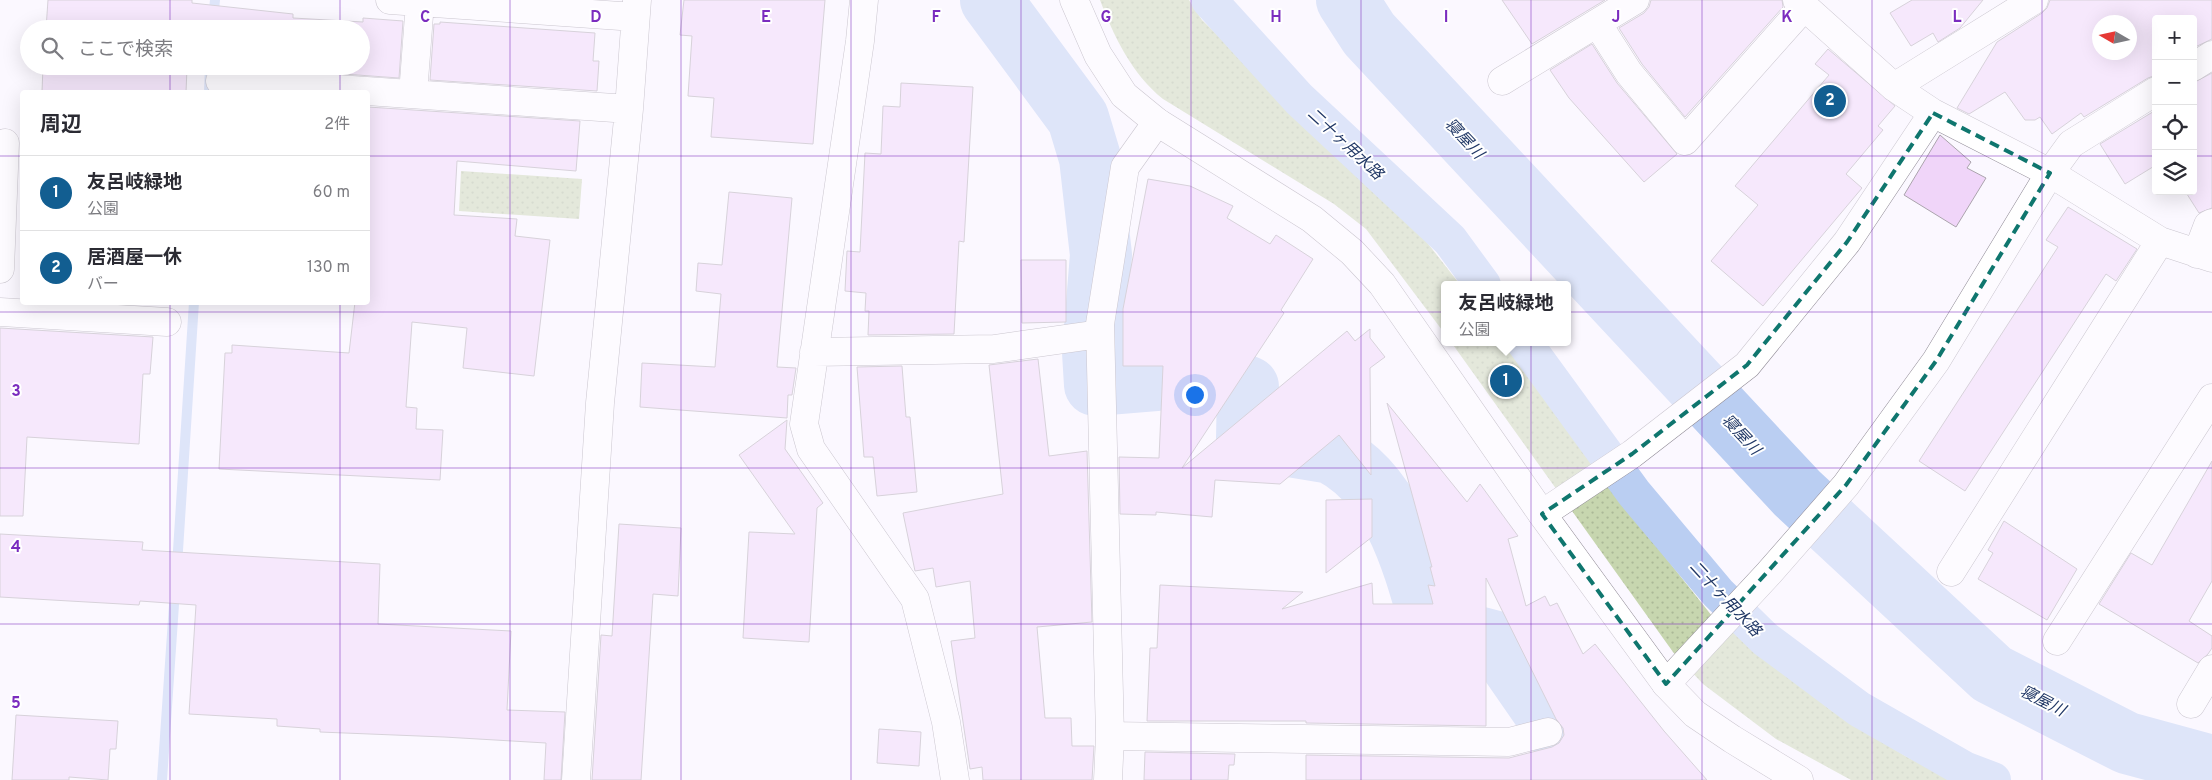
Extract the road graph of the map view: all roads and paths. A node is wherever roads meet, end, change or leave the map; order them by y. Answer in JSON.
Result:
{"nodes":[{"id":1,"x":390,"y":0,"type":"edge"},
{"id":2,"x":864,"y":0,"type":"edge"},
{"id":3,"x":1074,"y":0,"type":"edge"},
{"id":4,"x":1635,"y":0,"type":"edge"},
{"id":5,"x":2034,"y":0,"type":"edge"},
{"id":6,"x":420,"y":2,"type":"junction"},
{"id":7,"x":1800,"y":3,"type":"edge"},
{"id":8,"x":636,"y":9,"type":"edge"},
{"id":9,"x":1597,"y":23,"type":"junction"},
{"id":10,"x":2212,"y":55,"type":"edge"},
{"id":11,"x":2197,"y":64,"type":"edge"},
{"id":12,"x":220,"y":81,"type":"dead end"},
{"id":13,"x":1502,"y":81,"type":"dead end"},
{"id":14,"x":1894,"y":87,"type":"junction"},
{"id":15,"x":353,"y":90,"type":"edge"},
{"id":16,"x":370,"y":91,"type":"edge"},
{"id":17,"x":2152,"y":93,"type":"edge"},
{"id":18,"x":412,"y":94,"type":"junction"},
{"id":19,"x":629,"y":109,"type":"junction"},
{"id":20,"x":1933,"y":113,"type":"junction"},
{"id":21,"x":1158,"y":122,"type":"junction"},
{"id":22,"x":5,"y":144,"type":"dead end"},
{"id":23,"x":2050,"y":173,"type":"junction"},
{"id":24,"x":9,"y":197,"type":"edge"},
{"id":25,"x":2212,"y":223,"type":"edge"},
{"id":26,"x":2160,"y":241,"type":"junction"},
{"id":27,"x":2205,"y":256,"type":"edge"},
{"id":28,"x":0,"y":269,"type":"edge"},
{"id":29,"x":0,"y":312,"type":"edge"},
{"id":30,"x":167,"y":322,"type":"dead end"},
{"id":31,"x":1100,"y":334,"type":"junction"},
{"id":32,"x":814,"y":352,"type":"junction"},
{"id":33,"x":2212,"y":398,"type":"edge"},
{"id":34,"x":1542,"y":514,"type":"junction"},
{"id":35,"x":1951,"y":572,"type":"dead end"},
{"id":36,"x":2057,"y":640,"type":"dead end"},
{"id":37,"x":2212,"y":669,"type":"edge"},
{"id":38,"x":1666,"y":684,"type":"junction"},
{"id":39,"x":2191,"y":704,"type":"dead end"},
{"id":40,"x":1548,"y":732,"type":"dead end"},
{"id":41,"x":1110,"y":736,"type":"junction"},
{"id":42,"x":576,"y":780,"type":"edge"},
{"id":43,"x":955,"y":780,"type":"edge"},
{"id":44,"x":1108,"y":780,"type":"edge"},
{"id":45,"x":1799,"y":780,"type":"edge"}],
"edges":[{"from":1,"to":6,"type":"street"},
{"from":2,"to":32,"type":"street"},
{"from":3,"to":21,"type":"street"},
{"from":4,"to":9,"type":"street"},
{"from":5,"to":14,"type":"street"},
{"from":6,"to":8,"type":"street"},
{"from":6,"to":18,"type":"street"},
{"from":7,"to":9,"type":"street"},
{"from":7,"to":14,"type":"street"},
{"from":8,"to":19,"type":"street"},
{"from":9,"to":13,"type":"street"},
{"from":10,"to":11,"type":"street"},
{"from":12,"to":15,"type":"street"},
{"from":14,"to":20,"type":"street"},
{"from":16,"to":18,"type":"street"},
{"from":17,"to":23,"type":"street"},
{"from":18,"to":19,"type":"street"},
{"from":19,"to":42,"type":"street"},
{"from":20,"to":23,"type":"street"},
{"from":20,"to":34,"type":"street"},
{"from":21,"to":31,"type":"street"},
{"from":21,"to":34,"type":"street"},
{"from":22,"to":24,"type":"street"},
{"from":23,"to":26,"type":"street"},
{"from":23,"to":38,"type":"street"},
{"from":24,"to":28,"type":"street"},
{"from":25,"to":27,"type":"street"},
{"from":26,"to":27,"type":"street"},
{"from":26,"to":35,"type":"street"},
{"from":29,"to":30,"type":"street"},
{"from":31,"to":32,"type":"street"},
{"from":31,"to":41,"type":"street"},
{"from":32,"to":43,"type":"street"},
{"from":33,"to":36,"type":"street"},
{"from":34,"to":38,"type":"street"},
{"from":37,"to":39,"type":"street"},
{"from":38,"to":45,"type":"street"},
{"from":40,"to":41,"type":"street"},
{"from":41,"to":44,"type":"street"}]}
